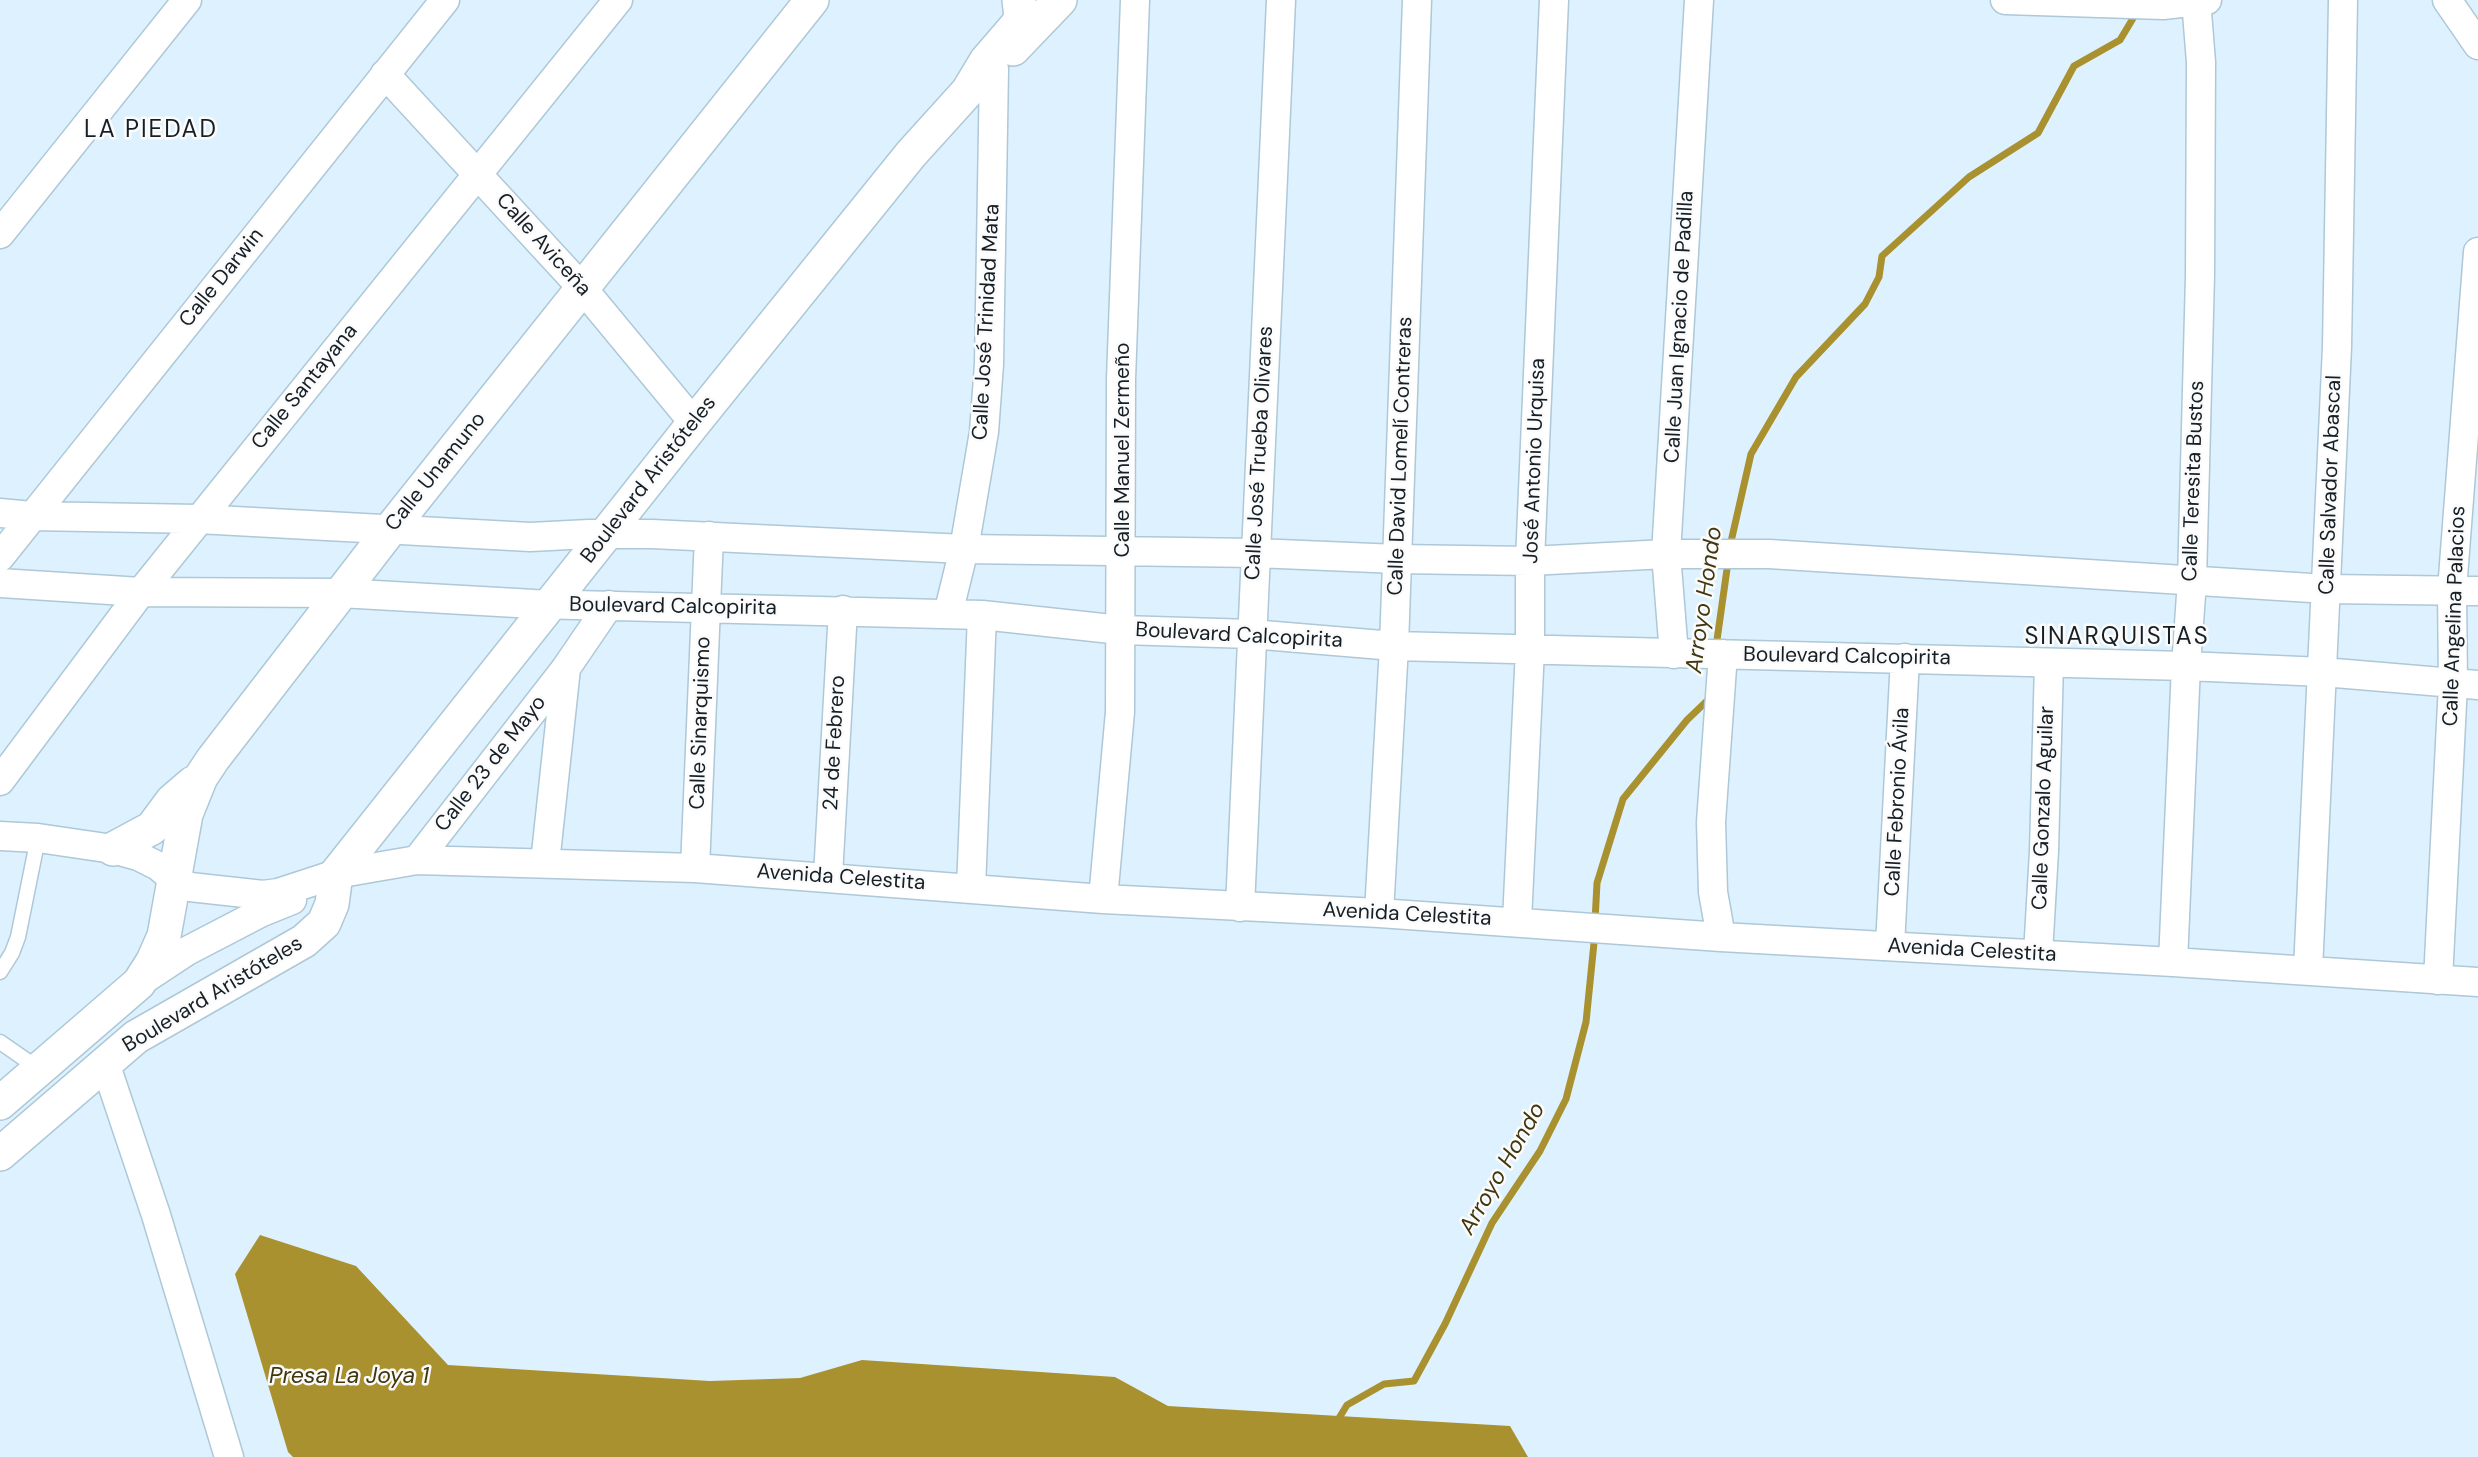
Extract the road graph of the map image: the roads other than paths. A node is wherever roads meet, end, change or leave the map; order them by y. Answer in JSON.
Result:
{"nodes":[{"id":1,"x":187,"y":0,"type":"edge"},
{"id":2,"x":445,"y":0,"type":"edge"},
{"id":3,"x":618,"y":0,"type":"edge"},
{"id":4,"x":812,"y":0,"type":"edge"},
{"id":5,"x":1019,"y":0,"type":"edge"},
{"id":6,"x":1060,"y":0,"type":"edge"},
{"id":7,"x":1135,"y":0,"type":"edge"},
{"id":8,"x":1280,"y":0,"type":"edge"},
{"id":9,"x":1417,"y":0,"type":"edge"},
{"id":10,"x":1554,"y":0,"type":"edge"},
{"id":11,"x":1699,"y":0,"type":"edge"},
{"id":12,"x":2005,"y":0,"type":"edge"},
{"id":13,"x":2343,"y":0,"type":"edge"},
{"id":14,"x":2448,"y":0,"type":"edge"},
{"id":15,"x":2200,"y":1,"type":"edge"},
{"id":16,"x":2094,"y":2,"type":"edge"},
{"id":17,"x":2478,"y":44,"type":"edge"},
{"id":18,"x":994,"y":69,"type":"junction"},
{"id":19,"x":385,"y":74,"type":"junction"},
{"id":20,"x":968,"y":91,"type":"junction"},
{"id":21,"x":478,"y":173,"type":"junction"},
{"id":22,"x":0,"y":234,"type":"edge"},
{"id":23,"x":2478,"y":252,"type":"edge"},
{"id":24,"x":583,"y":289,"type":"junction"},
{"id":25,"x":694,"y":423,"type":"junction"},
{"id":26,"x":0,"y":513,"type":"edge"},
{"id":27,"x":32,"y":516,"type":"junction"},
{"id":28,"x":198,"y":519,"type":"junction"},
{"id":29,"x":389,"y":531,"type":"junction"},
{"id":30,"x":606,"y":534,"type":"junction"},
{"id":31,"x":709,"y":536,"type":"junction"},
{"id":32,"x":964,"y":549,"type":"junction"},
{"id":33,"x":1122,"y":551,"type":"junction"},
{"id":34,"x":1256,"y":553,"type":"junction"},
{"id":35,"x":1666,"y":554,"type":"junction"},
{"id":36,"x":0,"y":557,"type":"edge"},
{"id":37,"x":1397,"y":559,"type":"junction"},
{"id":38,"x":1530,"y":561,"type":"junction"},
{"id":39,"x":2192,"y":581,"type":"junction"},
{"id":40,"x":0,"y":583,"type":"edge"},
{"id":41,"x":2327,"y":589,"type":"junction"},
{"id":42,"x":2465,"y":591,"type":"edge"},
{"id":43,"x":141,"y":592,"type":"junction"},
{"id":44,"x":341,"y":593,"type":"junction"},
{"id":45,"x":551,"y":604,"type":"junction"},
{"id":46,"x":609,"y":606,"type":"junction"},
{"id":47,"x":706,"y":609,"type":"junction"},
{"id":48,"x":843,"y":610,"type":"junction"},
{"id":49,"x":948,"y":614,"type":"junction"},
{"id":50,"x":982,"y":615,"type":"junction"},
{"id":51,"x":1121,"y":630,"type":"junction"},
{"id":52,"x":1251,"y":634,"type":"junction"},
{"id":53,"x":1394,"y":646,"type":"junction"},
{"id":54,"x":1530,"y":649,"type":"junction"},
{"id":55,"x":1702,"y":655,"type":"junction"},
{"id":56,"x":1905,"y":658,"type":"junction"},
{"id":57,"x":2049,"y":663,"type":"junction"},
{"id":58,"x":2186,"y":666,"type":"junction"},
{"id":59,"x":566,"y":668,"type":"junction"},
{"id":60,"x":2323,"y":672,"type":"junction"},
{"id":61,"x":2465,"y":684,"type":"edge"},
{"id":62,"x":201,"y":777,"type":"junction"},
{"id":63,"x":0,"y":781,"type":"edge"},
{"id":64,"x":0,"y":836,"type":"edge"},
{"id":65,"x":38,"y":838,"type":"junction"},
{"id":66,"x":113,"y":849,"type":"junction"},
{"id":67,"x":417,"y":860,"type":"junction"},
{"id":68,"x":545,"y":863,"type":"junction"},
{"id":69,"x":695,"y":868,"type":"junction"},
{"id":70,"x":336,"y":874,"type":"junction"},
{"id":71,"x":828,"y":876,"type":"junction"},
{"id":72,"x":175,"y":880,"type":"junction"},
{"id":73,"x":971,"y":888,"type":"junction"},
{"id":74,"x":1103,"y":899,"type":"junction"},
{"id":75,"x":1240,"y":907,"type":"junction"},
{"id":76,"x":1379,"y":913,"type":"junction"},
{"id":77,"x":1517,"y":921,"type":"junction"},
{"id":78,"x":1721,"y":937,"type":"junction"},
{"id":79,"x":1890,"y":946,"type":"junction"},
{"id":80,"x":2038,"y":954,"type":"junction"},
{"id":81,"x":2174,"y":962,"type":"junction"},
{"id":82,"x":2308,"y":970,"type":"junction"},
{"id":83,"x":0,"y":972,"type":"edge"},
{"id":84,"x":2438,"y":980,"type":"junction"},
{"id":85,"x":2478,"y":982,"type":"edge"},
{"id":86,"x":138,"y":983,"type":"junction"},
{"id":87,"x":0,"y":1042,"type":"edge"},
{"id":88,"x":105,"y":1063,"type":"junction"},
{"id":89,"x":39,"y":1069,"type":"junction"},
{"id":90,"x":0,"y":1103,"type":"edge"},
{"id":91,"x":0,"y":1154,"type":"edge"},
{"id":92,"x":229,"y":1457,"type":"edge"}],
"edges":[{"from":1,"to":22,"type":"street"},
{"from":2,"to":19,"type":"street","name":"Calle Darwin"},
{"from":3,"to":21,"type":"street","name":"Calle Santayana"},
{"from":4,"to":24,"type":"street","name":"Calle Unamuno"},
{"from":5,"to":20,"type":"street","name":"Boulevard Aristóteles"},
{"from":6,"to":18,"type":"street","name":"Boulevard Aristóteles"},
{"from":7,"to":33,"type":"street","name":"Calle Manuel Zermeño"},
{"from":8,"to":34,"type":"street","name":"Calle José Trueba Olivares"},
{"from":9,"to":37,"type":"street","name":"Calle David Lomelí Contreras"},
{"from":10,"to":38,"type":"street","name":"José Antonio Urquisa"},
{"from":11,"to":35,"type":"street","name":"Calle Juan Ignacio de Padilla"},
{"from":12,"to":16,"type":"street"},
{"from":13,"to":41,"type":"street","name":"Calle Salvador Abascal"},
{"from":14,"to":17,"type":"street"},
{"from":15,"to":16,"type":"street"},
{"from":15,"to":39,"type":"street","name":"Calle Teresita Bustos"},
{"from":18,"to":20,"type":"street","name":"Boulevard Aristóteles"},
{"from":18,"to":32,"type":"street","name":"Calle José Trinidad Mata"},
{"from":19,"to":21,"type":"street","name":"Calle Aviceña"},
{"from":19,"to":27,"type":"street","name":"Calle Darwin"},
{"from":20,"to":25,"type":"street","name":"Boulevard Aristóteles"},
{"from":21,"to":24,"type":"street","name":"Calle Aviceña"},
{"from":21,"to":28,"type":"street","name":"Calle Santayana"},
{"from":23,"to":42,"type":"street","name":"Calle Angelina Palacios"},
{"from":24,"to":25,"type":"street","name":"Calle Aviceña"},
{"from":24,"to":29,"type":"street","name":"Calle Unamuno"},
{"from":25,"to":30,"type":"street","name":"Boulevard Aristóteles"},
{"from":26,"to":27,"type":"street"},
{"from":27,"to":28,"type":"street"},
{"from":27,"to":36,"type":"street","name":"Calle Darwin"},
{"from":28,"to":29,"type":"street"},
{"from":28,"to":43,"type":"street","name":"Calle Santayana"},
{"from":29,"to":30,"type":"street"},
{"from":29,"to":44,"type":"street","name":"Calle Unamuno"},
{"from":30,"to":31,"type":"street"},
{"from":30,"to":45,"type":"street","name":"Boulevard Aristóteles"},
{"from":31,"to":32,"type":"street"},
{"from":31,"to":47,"type":"street","name":"Calle Sinarquismo"},
{"from":32,"to":33,"type":"street"},
{"from":32,"to":49,"type":"street","name":"Calle José Trinidad Mata"},
{"from":33,"to":34,"type":"street"},
{"from":33,"to":51,"type":"street","name":"Calle Manuel Zermeño"},
{"from":34,"to":37,"type":"street"},
{"from":34,"to":52,"type":"street","name":"Calle José Trueba Olivares"},
{"from":35,"to":38,"type":"street"},
{"from":35,"to":39,"type":"street"},
{"from":35,"to":55,"type":"street","name":"Calle Juan Ignacio de Padilla"},
{"from":37,"to":38,"type":"street"},
{"from":37,"to":53,"type":"street","name":"Calle David Lomelí Contreras"},
{"from":38,"to":54,"type":"street","name":"José Antonio Urquisa"},
{"from":39,"to":41,"type":"street"},
{"from":39,"to":58,"type":"street","name":"Calle Teresita Bustos"},
{"from":40,"to":43,"type":"street","name":"Boulevard Calcopirita"},
{"from":41,"to":42,"type":"street"},
{"from":41,"to":60,"type":"street","name":"Calle Salvador Abascal"},
{"from":42,"to":61,"type":"street","name":"Calle Angelina Palacios"},
{"from":43,"to":44,"type":"street","name":"Boulevard Calcopirita"},
{"from":43,"to":63,"type":"street","name":"Calle Santayana"},
{"from":44,"to":45,"type":"street","name":"Boulevard Calcopirita"},
{"from":44,"to":62,"type":"street","name":"Calle Unamuno"},
{"from":45,"to":46,"type":"street","name":"Boulevard Calcopirita"},
{"from":45,"to":70,"type":"street","name":"Boulevard Aristóteles"},
{"from":46,"to":47,"type":"street","name":"Boulevard Calcopirita"},
{"from":46,"to":59,"type":"street","name":"Calle 23 de Mayo"},
{"from":47,"to":48,"type":"street","name":"Boulevard Calcopirita"},
{"from":47,"to":69,"type":"street","name":"Calle Sinarquismo"},
{"from":48,"to":49,"type":"street","name":"Boulevard Calcopirita"},
{"from":48,"to":71,"type":"street","name":"24 de Febrero"},
{"from":49,"to":50,"type":"street","name":"Boulevard Calcopirita"},
{"from":50,"to":51,"type":"street","name":"Boulevard Calcopirita"},
{"from":50,"to":73,"type":"street"},
{"from":51,"to":52,"type":"street","name":"Boulevard Calcopirita"},
{"from":51,"to":74,"type":"street","name":"Calle Manuel Zermeño"},
{"from":52,"to":53,"type":"street","name":"Boulevard Calcopirita"},
{"from":52,"to":75,"type":"street","name":"Calle José Trueba Olivares"},
{"from":53,"to":54,"type":"street","name":"Boulevard Calcopirita"},
{"from":53,"to":76,"type":"street","name":"Calle David Lomelí Contreras"},
{"from":54,"to":55,"type":"street","name":"Boulevard Calcopirita"},
{"from":54,"to":77,"type":"street","name":"José Antonio Urquisa"},
{"from":55,"to":56,"type":"street","name":"Boulevard Calcopirita"},
{"from":55,"to":78,"type":"street","name":"Calle Juan Ignacio de Padilla"},
{"from":56,"to":57,"type":"street","name":"Boulevard Calcopirita"},
{"from":56,"to":79,"type":"street","name":"Calle Febronio Ávila"},
{"from":57,"to":58,"type":"street","name":"Boulevard Calcopirita"},
{"from":57,"to":80,"type":"street","name":"Calle Gonzalo Aguilar"},
{"from":58,"to":60,"type":"street","name":"Boulevard Calcopirita"},
{"from":58,"to":81,"type":"street","name":"Calle Teresita Bustos"},
{"from":59,"to":67,"type":"street","name":"Calle 23 de Mayo"},
{"from":59,"to":68,"type":"street","name":"Calle 23 de Mayo"},
{"from":60,"to":61,"type":"street","name":"Boulevard Calcopirita"},
{"from":60,"to":82,"type":"street","name":"Calle Salvador Abascal"},
{"from":61,"to":84,"type":"street","name":"Calle Angelina Palacios"},
{"from":62,"to":66,"type":"street"},
{"from":62,"to":72,"type":"street","name":"Calle Unamuno"},
{"from":64,"to":65,"type":"street"},
{"from":65,"to":66,"type":"street"},
{"from":65,"to":83,"type":"lane"},
{"from":66,"to":72,"type":"street"},
{"from":67,"to":68,"type":"street","name":"Avenida Celestita"},
{"from":67,"to":70,"type":"street","name":"Avenida Celestita"},
{"from":68,"to":69,"type":"street","name":"Avenida Celestita"},
{"from":69,"to":71,"type":"street","name":"Avenida Celestita"},
{"from":70,"to":72,"type":"street"},
{"from":70,"to":86,"type":"street","name":"Boulevard Aristóteles"},
{"from":70,"to":88,"type":"street","name":"Boulevard Aristóteles"},
{"from":71,"to":73,"type":"street","name":"Avenida Celestita"},
{"from":72,"to":86,"type":"street","name":"Calle Unamuno"},
{"from":73,"to":74,"type":"street","name":"Avenida Celestita"},
{"from":74,"to":75,"type":"street","name":"Avenida Celestita"},
{"from":75,"to":76,"type":"street","name":"Avenida Celestita"},
{"from":76,"to":77,"type":"street","name":"Avenida Celestita"},
{"from":77,"to":78,"type":"street","name":"Avenida Celestita"},
{"from":78,"to":79,"type":"street","name":"Avenida Celestita"},
{"from":79,"to":80,"type":"street","name":"Avenida Celestita"},
{"from":80,"to":81,"type":"street","name":"Avenida Celestita"},
{"from":81,"to":82,"type":"street","name":"Avenida Celestita"},
{"from":82,"to":84,"type":"street","name":"Avenida Celestita"},
{"from":84,"to":85,"type":"street","name":"Avenida Celestita"},
{"from":86,"to":89,"type":"street","name":"Boulevard Aristóteles"},
{"from":87,"to":89,"type":"lane"},
{"from":88,"to":91,"type":"street","name":"Boulevard Aristóteles"},
{"from":88,"to":92,"type":"street"},
{"from":89,"to":90,"type":"street","name":"Boulevard Aristóteles"}]}
